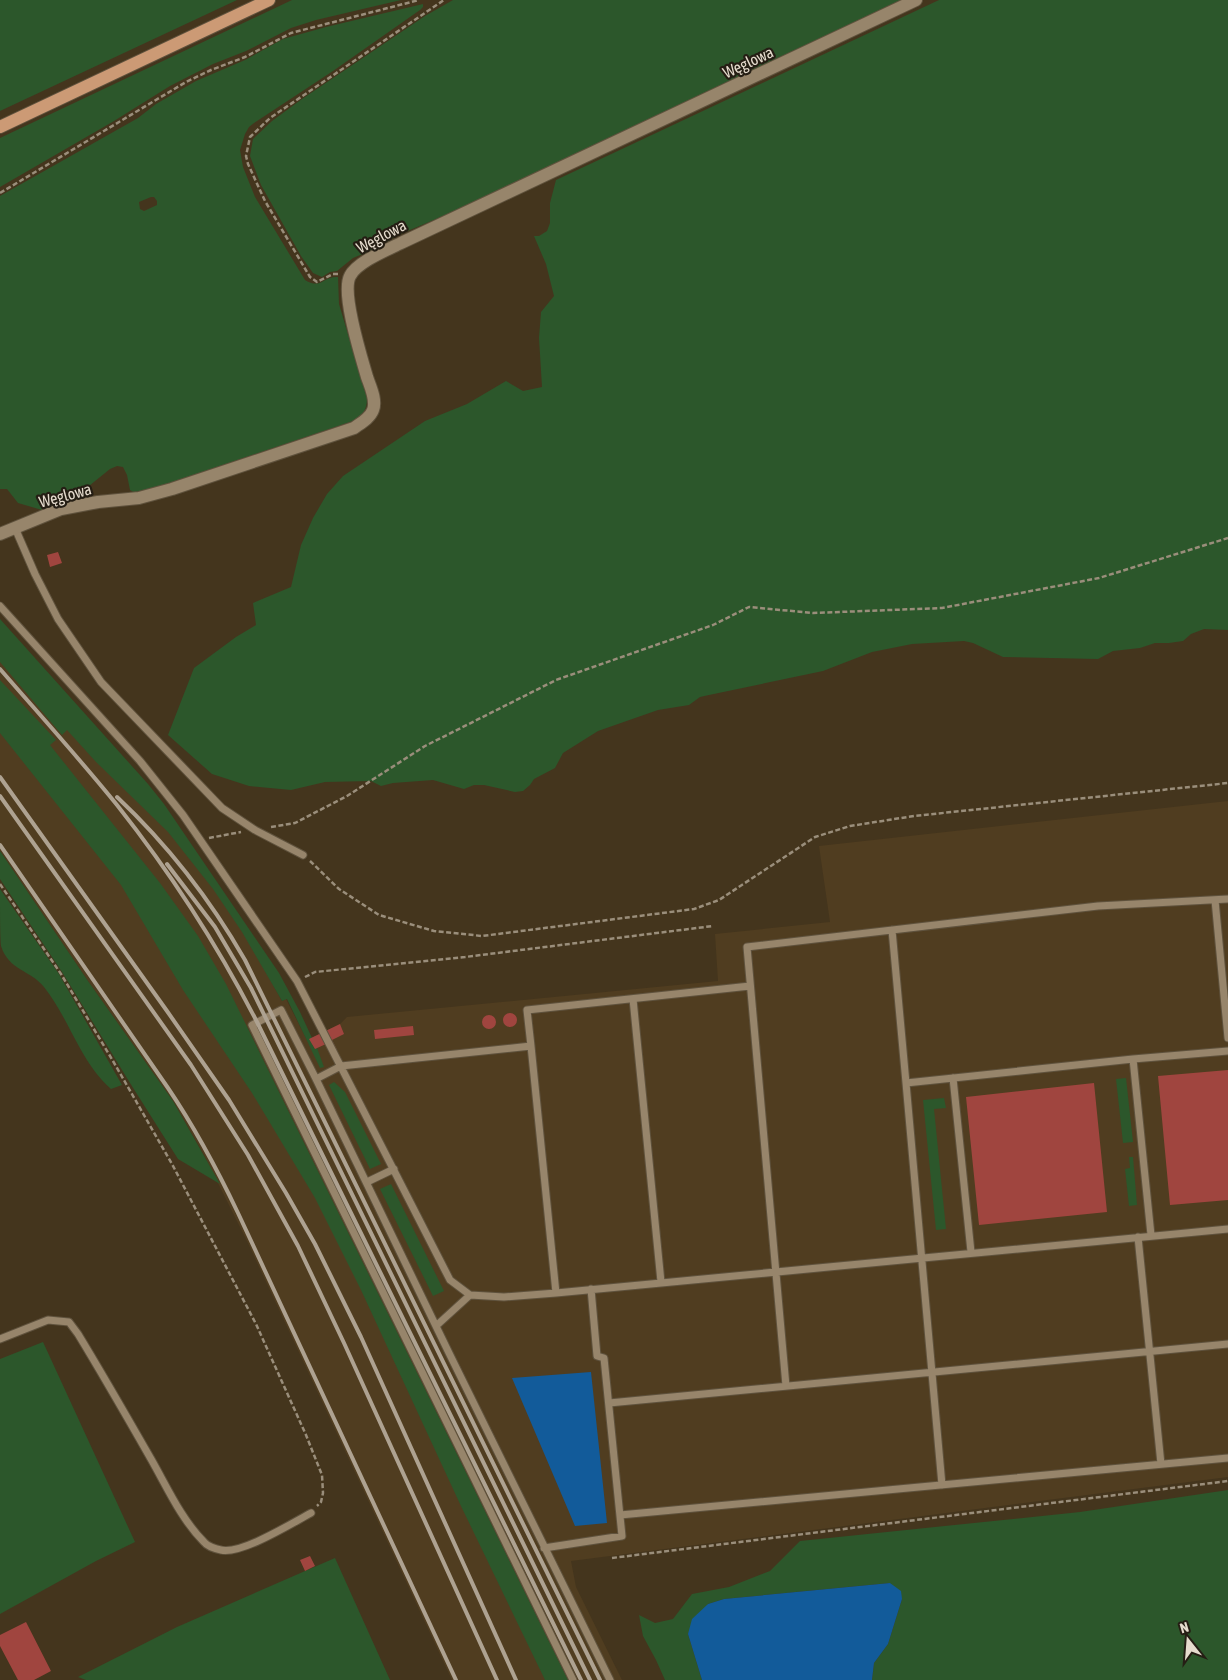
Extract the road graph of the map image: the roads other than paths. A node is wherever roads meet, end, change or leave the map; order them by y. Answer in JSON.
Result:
{"nodes":[{"id":1,"x":270,"y":0,"type":"edge"},
{"id":2,"x":916,"y":0,"type":"edge"},
{"id":3,"x":0,"y":127,"type":"edge"},
{"id":4,"x":15,"y":528,"type":"junction"},
{"id":5,"x":1,"y":537,"type":"edge"},
{"id":6,"x":0,"y":606,"type":"edge"},
{"id":7,"x":303,"y":855,"type":"road end"},
{"id":8,"x":1215,"y":900,"type":"junction"},
{"id":9,"x":1228,"y":900,"type":"edge"},
{"id":10,"x":892,"y":930,"type":"junction"},
{"id":11,"x":750,"y":986,"type":"junction"},
{"id":12,"x":633,"y":999,"type":"junction"},
{"id":13,"x":1228,"y":1038,"type":"edge"},
{"id":14,"x":531,"y":1046,"type":"junction"},
{"id":15,"x":1228,"y":1051,"type":"edge"},
{"id":16,"x":1133,"y":1059,"type":"junction"},
{"id":17,"x":341,"y":1066,"type":"junction"},
{"id":18,"x":953,"y":1078,"type":"junction"},
{"id":19,"x":316,"y":1079,"type":"junction"},
{"id":20,"x":906,"y":1083,"type":"junction"},
{"id":21,"x":394,"y":1169,"type":"junction"},
{"id":22,"x":367,"y":1182,"type":"junction"},
{"id":23,"x":1228,"y":1229,"type":"edge"},
{"id":24,"x":1150,"y":1235,"type":"junction"},
{"id":25,"x":1138,"y":1236,"type":"junction"},
{"id":26,"x":971,"y":1252,"type":"junction"},
{"id":27,"x":923,"y":1257,"type":"junction"},
{"id":28,"x":776,"y":1271,"type":"junction"},
{"id":29,"x":661,"y":1282,"type":"junction"},
{"id":30,"x":591,"y":1289,"type":"junction"},
{"id":31,"x":556,"y":1293,"type":"junction"},
{"id":32,"x":470,"y":1295,"type":"junction"},
{"id":33,"x":436,"y":1326,"type":"junction"},
{"id":34,"x":0,"y":1339,"type":"edge"},
{"id":35,"x":1228,"y":1344,"type":"edge"},
{"id":36,"x":1149,"y":1351,"type":"junction"},
{"id":37,"x":932,"y":1372,"type":"junction"},
{"id":38,"x":786,"y":1386,"type":"junction"},
{"id":39,"x":609,"y":1403,"type":"junction"},
{"id":40,"x":1228,"y":1458,"type":"edge"},
{"id":41,"x":1161,"y":1464,"type":"junction"},
{"id":42,"x":942,"y":1485,"type":"junction"},
{"id":43,"x":311,"y":1513,"type":"road end"},
{"id":44,"x":620,"y":1515,"type":"junction"},
{"id":45,"x":544,"y":1548,"type":"junction"},
{"id":46,"x":573,"y":1680,"type":"edge"},
{"id":47,"x":610,"y":1680,"type":"edge"}],
"edges":[{"from":1,"to":3,"type":"main road"},
{"from":2,"to":4,"type":"street","name":"Węglowa"},
{"from":4,"to":5,"type":"street","name":"Węglowa"},
{"from":4,"to":7,"type":"lane"},
{"from":6,"to":17,"type":"lane"},
{"from":8,"to":9,"type":"lane"},
{"from":8,"to":10,"type":"lane"},
{"from":8,"to":13,"type":"lane"},
{"from":10,"to":11,"type":"lane"},
{"from":10,"to":20,"type":"lane"},
{"from":11,"to":12,"type":"lane"},
{"from":11,"to":28,"type":"lane"},
{"from":12,"to":14,"type":"lane"},
{"from":12,"to":29,"type":"lane"},
{"from":14,"to":17,"type":"lane"},
{"from":14,"to":31,"type":"lane"},
{"from":15,"to":16,"type":"lane"},
{"from":16,"to":18,"type":"lane"},
{"from":16,"to":24,"type":"lane"},
{"from":17,"to":19,"type":"lane"},
{"from":17,"to":21,"type":"lane"},
{"from":18,"to":20,"type":"lane"},
{"from":18,"to":26,"type":"lane"},
{"from":19,"to":22,"type":"lane"},
{"from":19,"to":46,"type":"lane"},
{"from":20,"to":27,"type":"lane"},
{"from":21,"to":22,"type":"lane"},
{"from":21,"to":32,"type":"lane"},
{"from":22,"to":33,"type":"lane"},
{"from":23,"to":24,"type":"lane"},
{"from":24,"to":25,"type":"lane"},
{"from":25,"to":26,"type":"lane"},
{"from":25,"to":36,"type":"lane"},
{"from":26,"to":27,"type":"lane"},
{"from":27,"to":28,"type":"lane"},
{"from":27,"to":37,"type":"lane"},
{"from":28,"to":29,"type":"lane"},
{"from":28,"to":38,"type":"lane"},
{"from":29,"to":30,"type":"lane"},
{"from":30,"to":31,"type":"lane"},
{"from":30,"to":39,"type":"lane"},
{"from":31,"to":32,"type":"lane"},
{"from":32,"to":33,"type":"lane"},
{"from":33,"to":45,"type":"lane"},
{"from":34,"to":43,"type":"lane"},
{"from":35,"to":36,"type":"lane"},
{"from":36,"to":37,"type":"lane"},
{"from":36,"to":41,"type":"lane"},
{"from":37,"to":38,"type":"lane"},
{"from":37,"to":42,"type":"lane"},
{"from":38,"to":39,"type":"lane"},
{"from":39,"to":44,"type":"lane"},
{"from":40,"to":41,"type":"lane"},
{"from":41,"to":42,"type":"lane"},
{"from":42,"to":44,"type":"lane"},
{"from":44,"to":45,"type":"lane"},
{"from":45,"to":47,"type":"lane"}]}
